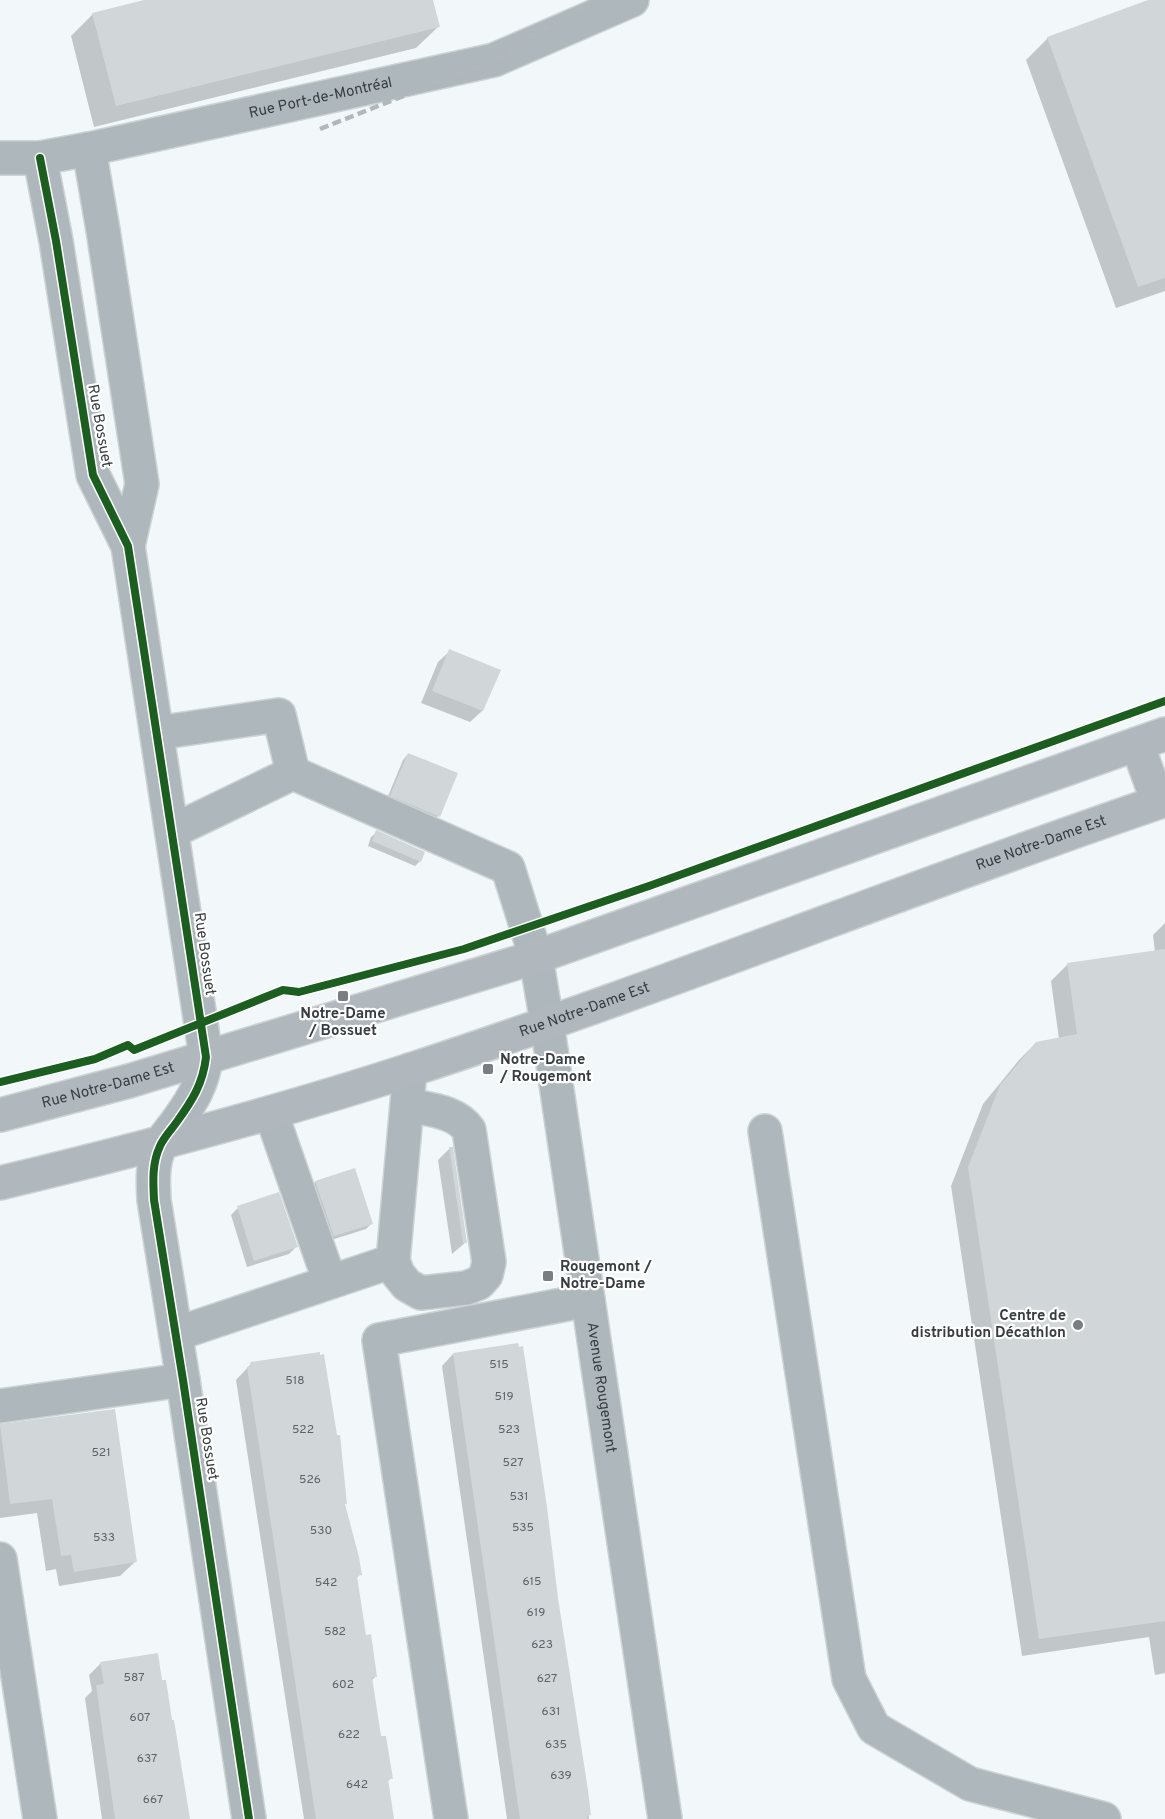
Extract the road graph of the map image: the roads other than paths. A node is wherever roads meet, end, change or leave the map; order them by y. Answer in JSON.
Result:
{"nodes":[{"id":1,"x":632,"y":0,"type":"edge"},
{"id":2,"x":89,"y":149,"type":"junction"},
{"id":3,"x":40,"y":158,"type":"junction"},
{"id":4,"x":0,"y":159,"type":"edge"},
{"id":5,"x":128,"y":546,"type":"junction"},
{"id":6,"x":157,"y":733,"type":"junction"},
{"id":7,"x":1151,"y":739,"type":"edge"},
{"id":8,"x":293,"y":773,"type":"junction"},
{"id":9,"x":1162,"y":801,"type":"edge"},
{"id":10,"x":173,"y":831,"type":"junction"},
{"id":11,"x":536,"y":957,"type":"junction"},
{"id":12,"x":547,"y":1023,"type":"junction"},
{"id":13,"x":206,"y":1057,"type":"junction"},
{"id":14,"x":410,"y":1070,"type":"junction"},
{"id":15,"x":408,"y":1105,"type":"junction"},
{"id":16,"x":271,"y":1113,"type":"junction"},
{"id":17,"x":0,"y":1115,"type":"edge"},
{"id":18,"x":765,"y":1131,"type":"dead end"},
{"id":19,"x":160,"y":1144,"type":"junction"},
{"id":20,"x":0,"y":1183,"type":"edge"},
{"id":21,"x":393,"y":1261,"type":"junction"},
{"id":22,"x":330,"y":1282,"type":"junction"},
{"id":23,"x":588,"y":1300,"type":"junction"},
{"id":24,"x":176,"y":1334,"type":"junction"},
{"id":25,"x":183,"y":1380,"type":"junction"},
{"id":26,"x":0,"y":1406,"type":"edge"},
{"id":27,"x":0,"y":1559,"type":"edge"},
{"id":28,"x":40,"y":1819,"type":"edge"},
{"id":29,"x":249,"y":1819,"type":"edge"},
{"id":30,"x":451,"y":1819,"type":"edge"},
{"id":31,"x":665,"y":1819,"type":"edge"},
{"id":32,"x":1104,"y":1819,"type":"edge"}],
"edges":[{"from":1,"to":2,"type":"street","name":"Rue Port-de-Montréal"},
{"from":2,"to":3,"type":"street","name":"Rue Port-de-Montréal"},
{"from":2,"to":5,"type":"street","name":"Rue Bossuet"},
{"from":3,"to":4,"type":"street","name":"Rue Port-de-Montréal"},
{"from":3,"to":5,"type":"street","name":"Rue Bossuet"},
{"from":5,"to":6,"type":"street","name":"Rue Bossuet"},
{"from":6,"to":8,"type":"street"},
{"from":6,"to":10,"type":"street","name":"Rue Bossuet"},
{"from":7,"to":9,"type":"main road","name":"Rue Notre-Dame Est"},
{"from":7,"to":11,"type":"main road","name":"Rue Notre-Dame Est"},
{"from":8,"to":10,"type":"street"},
{"from":8,"to":11,"type":"street","name":"Avenue Rougemont"},
{"from":9,"to":12,"type":"main road","name":"Rue Notre-Dame Est"},
{"from":10,"to":13,"type":"street","name":"Rue Bossuet"},
{"from":11,"to":12,"type":"street","name":"Avenue Rougemont"},
{"from":11,"to":13,"type":"main road","name":"Rue Notre-Dame Est"},
{"from":12,"to":14,"type":"main road","name":"Rue Notre-Dame Est"},
{"from":12,"to":23,"type":"street","name":"Avenue Rougemont"},
{"from":13,"to":17,"type":"main road","name":"Rue Notre-Dame Est"},
{"from":13,"to":19,"type":"street","name":"Rue Bossuet"},
{"from":14,"to":15,"type":"street"},
{"from":14,"to":16,"type":"main road","name":"Rue Notre-Dame Est"},
{"from":15,"to":21,"type":"street"},
{"from":15,"to":21,"type":"street"},
{"from":16,"to":19,"type":"main road","name":"Rue Notre-Dame Est"},
{"from":16,"to":22,"type":"street"},
{"from":18,"to":32,"type":"street"},
{"from":19,"to":20,"type":"main road","name":"Rue Notre-Dame Est"},
{"from":19,"to":24,"type":"street","name":"Rue Bossuet"},
{"from":21,"to":22,"type":"street"},
{"from":22,"to":24,"type":"street"},
{"from":23,"to":30,"type":"street"},
{"from":23,"to":31,"type":"street","name":"Avenue Rougemont"},
{"from":24,"to":25,"type":"street","name":"Rue Bossuet"},
{"from":25,"to":26,"type":"street"},
{"from":25,"to":29,"type":"street","name":"Rue Bossuet"},
{"from":27,"to":28,"type":"street"}]}
